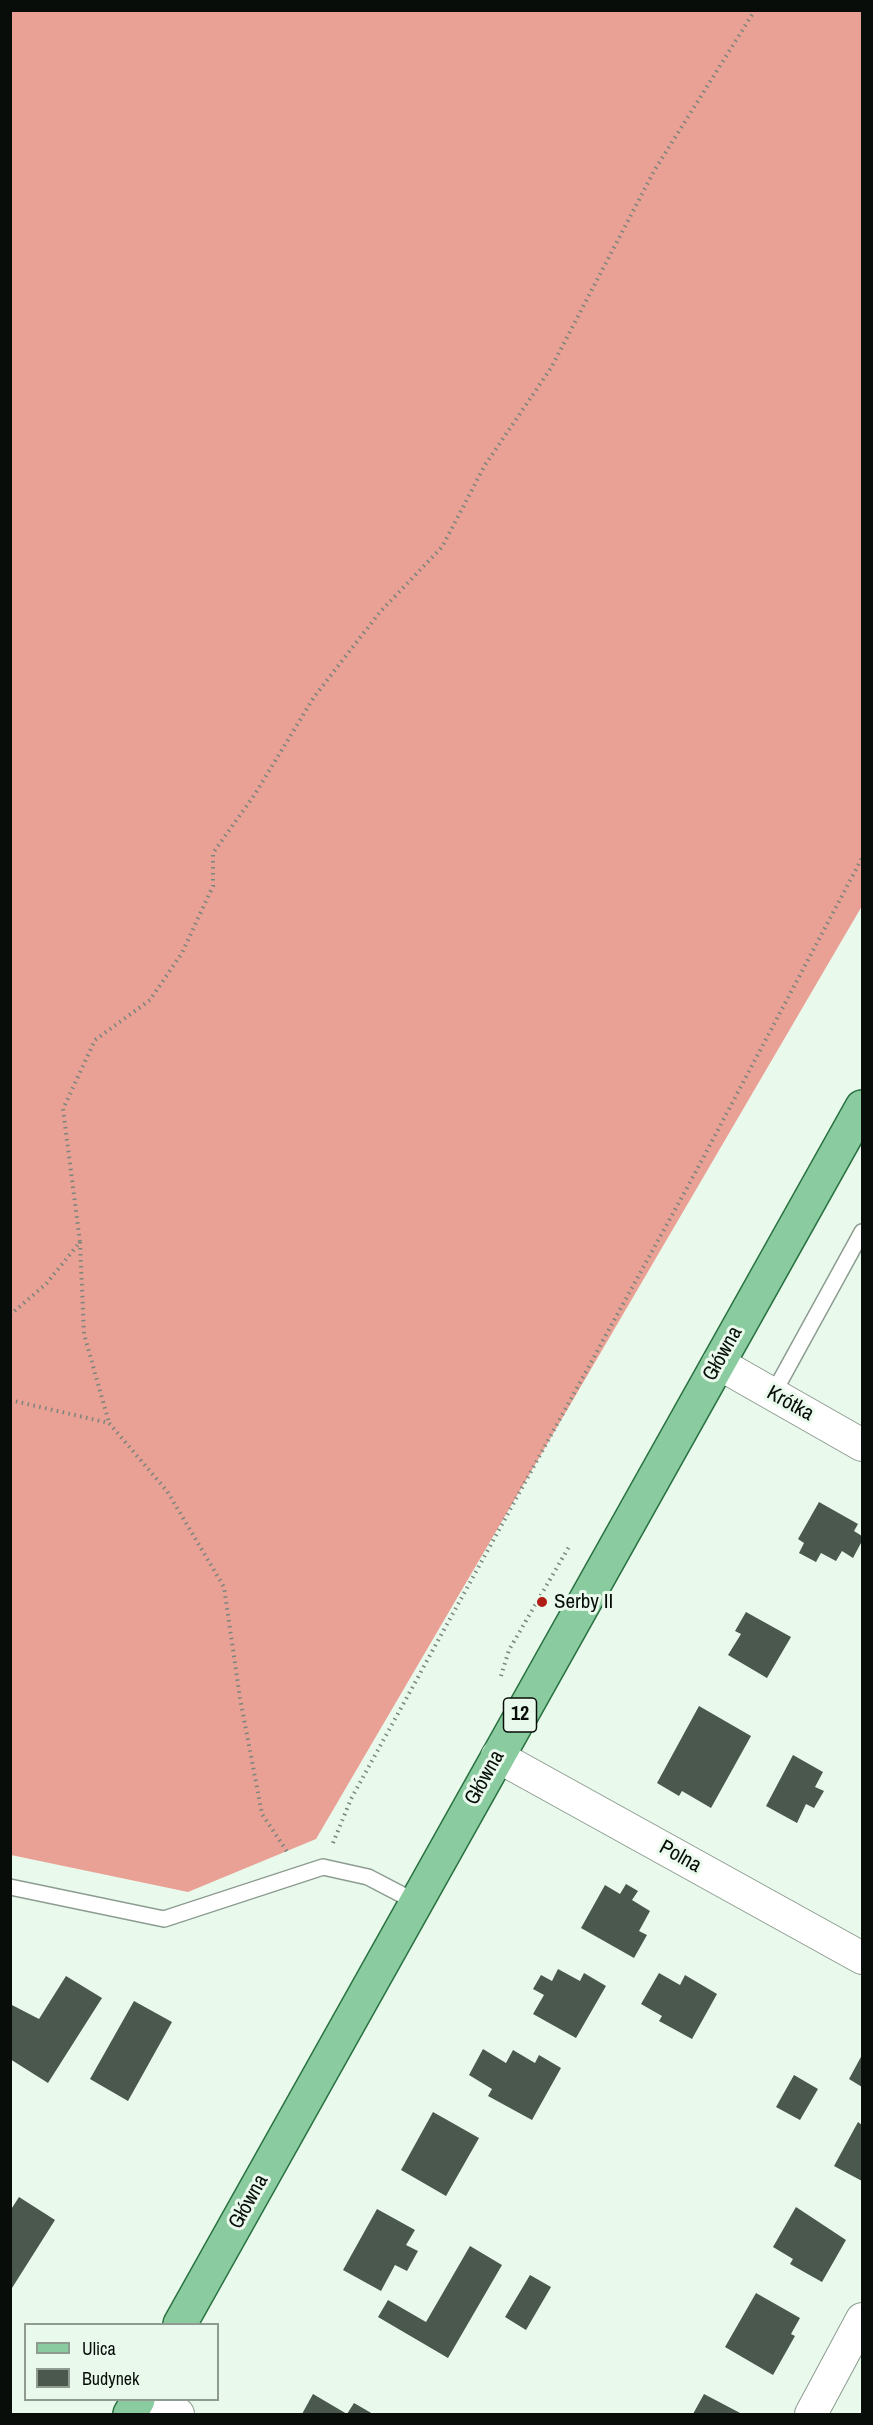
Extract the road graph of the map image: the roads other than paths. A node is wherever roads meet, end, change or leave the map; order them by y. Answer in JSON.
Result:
{"nodes":[{"id":1,"x":862,"y":1107,"type":"edge"},
{"id":2,"x":862,"y":1233,"type":"edge"},
{"id":3,"x":718,"y":1363,"type":"junction"},
{"id":4,"x":773,"y":1394,"type":"junction"},
{"id":5,"x":862,"y":1444,"type":"edge"},
{"id":6,"x":497,"y":1756,"type":"junction"},
{"id":7,"x":10,"y":1887,"type":"edge"},
{"id":8,"x":416,"y":1902,"type":"junction"},
{"id":9,"x":862,"y":1958,"type":"edge"},
{"id":10,"x":862,"y":2319,"type":"edge"},
{"id":11,"x":181,"y":2323,"type":"edge"},
{"id":12,"x":137,"y":2401,"type":"edge"},
{"id":13,"x":154,"y":2401,"type":"edge"},
{"id":14,"x":130,"y":2415,"type":"edge"},
{"id":15,"x":178,"y":2415,"type":"edge"},
{"id":16,"x":811,"y":2415,"type":"edge"}],
"edges":[{"from":1,"to":3,"type":"main road","name":"Główna","number":"12"},
{"from":2,"to":4,"type":"lane"},
{"from":3,"to":4,"type":"street","name":"Krótka"},
{"from":3,"to":6,"type":"main road","name":"Główna","number":"12"},
{"from":4,"to":5,"type":"street","name":"Krótka"},
{"from":6,"to":8,"type":"main road","name":"Główna","number":"12"},
{"from":6,"to":9,"type":"street","name":"Polna"},
{"from":7,"to":8,"type":"lane"},
{"from":8,"to":11,"type":"main road","name":"Główna","number":"12"},
{"from":10,"to":16,"type":"street"},
{"from":12,"to":14,"type":"main road"},
{"from":13,"to":15,"type":"street"}]}
